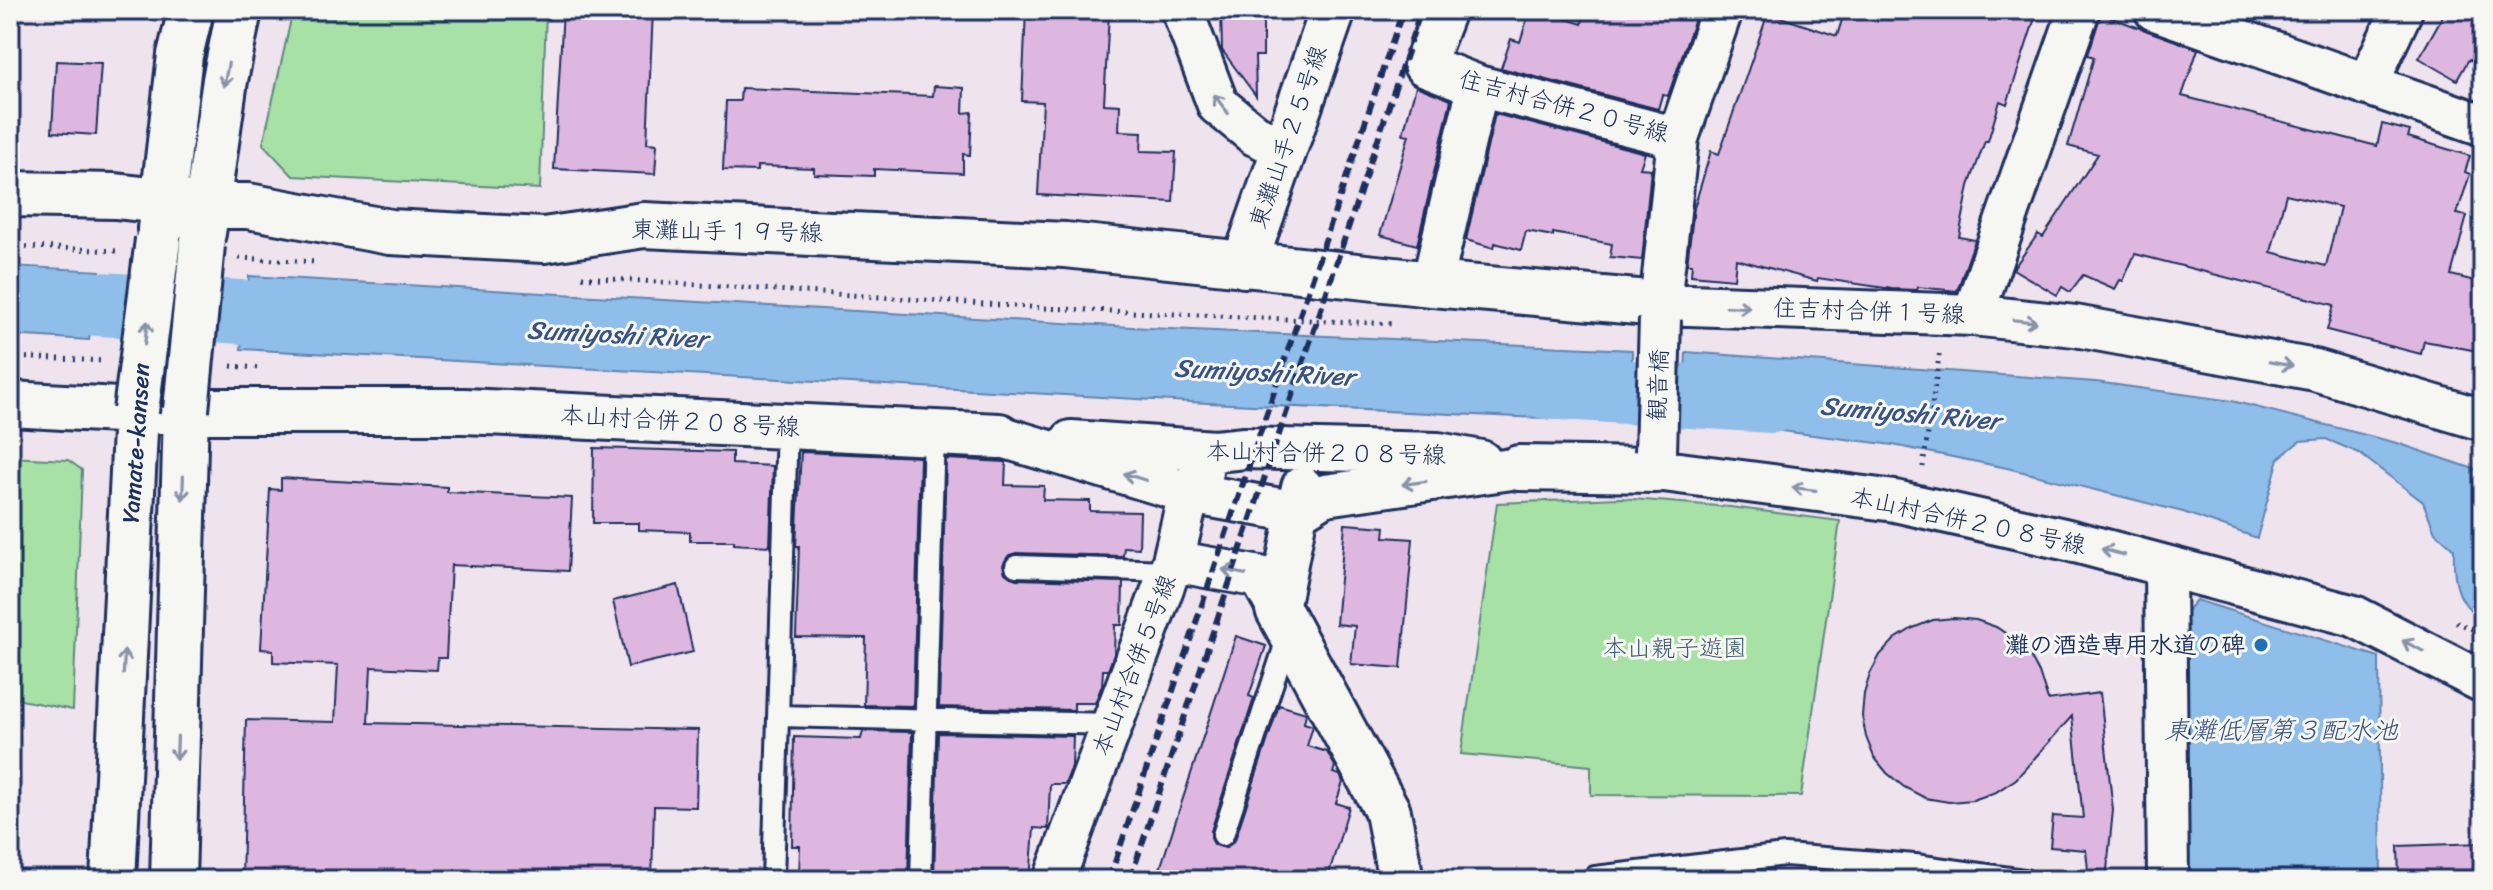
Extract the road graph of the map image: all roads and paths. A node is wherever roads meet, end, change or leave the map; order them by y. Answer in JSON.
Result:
{"nodes":[{"id":1,"x":191,"y":10,"type":"edge"},
{"id":2,"x":239,"y":10,"type":"edge"},
{"id":3,"x":1182,"y":10,"type":"edge"},
{"id":4,"x":1333,"y":10,"type":"edge"},
{"id":5,"x":1445,"y":10,"type":"edge"},
{"id":6,"x":1722,"y":10,"type":"edge"},
{"id":7,"x":2079,"y":10,"type":"edge"},
{"id":8,"x":2155,"y":10,"type":"edge"},
{"id":9,"x":2402,"y":10,"type":"edge"},
{"id":10,"x":2367,"y":85,"type":"junction"},
{"id":11,"x":1478,"y":86,"type":"junction"},
{"id":12,"x":2483,"y":125,"type":"edge"},
{"id":13,"x":1678,"y":138,"type":"junction"},
{"id":14,"x":1283,"y":148,"type":"junction"},
{"id":15,"x":10,"y":194,"type":"edge"},
{"id":16,"x":181,"y":233,"type":"junction"},
{"id":17,"x":10,"y":246,"type":"edge"},
{"id":18,"x":328,"y":263,"type":"dead end"},
{"id":19,"x":1244,"y":265,"type":"junction"},
{"id":20,"x":582,"y":277,"type":"dead end"},
{"id":21,"x":1432,"y":284,"type":"junction"},
{"id":22,"x":1660,"y":312,"type":"junction"},
{"id":23,"x":1973,"y":315,"type":"junction"},
{"id":24,"x":1397,"y":324,"type":"dead end"},
{"id":25,"x":1927,"y":348,"type":"dead end"},
{"id":26,"x":10,"y":404,"type":"edge"},
{"id":27,"x":186,"y":410,"type":"junction"},
{"id":28,"x":136,"y":411,"type":"junction"},
{"id":29,"x":2483,"y":420,"type":"edge"},
{"id":30,"x":787,"y":426,"type":"junction"},
{"id":31,"x":934,"y":433,"type":"junction"},
{"id":32,"x":999,"y":436,"type":"junction"},
{"id":33,"x":1230,"y":450,"type":"junction"},
{"id":34,"x":1656,"y":461,"type":"junction"},
{"id":35,"x":1923,"y":467,"type":"dead end"},
{"id":36,"x":1519,"y":468,"type":"junction"},
{"id":37,"x":1189,"y":493,"type":"junction"},
{"id":38,"x":1297,"y":512,"type":"junction"},
{"id":39,"x":1016,"y":566,"type":"dead end"},
{"id":40,"x":1171,"y":566,"type":"junction"},
{"id":41,"x":2165,"y":566,"type":"junction"},
{"id":42,"x":1284,"y":620,"type":"junction"},
{"id":43,"x":2483,"y":682,"type":"edge"},
{"id":44,"x":778,"y":716,"type":"junction"},
{"id":45,"x":925,"y":720,"type":"junction"},
{"id":46,"x":1111,"y":724,"type":"junction"},
{"id":47,"x":1223,"y":835,"type":"dead end"},
{"id":48,"x":113,"y":880,"type":"edge"},
{"id":49,"x":173,"y":880,"type":"edge"},
{"id":50,"x":773,"y":880,"type":"edge"},
{"id":51,"x":921,"y":880,"type":"edge"},
{"id":52,"x":1054,"y":880,"type":"edge"},
{"id":53,"x":1401,"y":880,"type":"edge"},
{"id":54,"x":1591,"y":880,"type":"edge"},
{"id":55,"x":2024,"y":880,"type":"edge"},
{"id":56,"x":2168,"y":880,"type":"edge"}],
"edges":[{"from":1,"to":16,"type":"street","name":"Yamate-kansen"},
{"from":2,"to":16,"type":"street","name":"Yamate-kansen","one_way":true},
{"from":14,"to":3,"type":"street","one_way":true},
{"from":4,"to":14,"type":"street","name":"東灘山手２５号線"},
{"from":5,"to":11,"type":"street","name":"住吉村合併２０号線"},
{"from":6,"to":13,"type":"street","name":"住吉村合併２０号線"},
{"from":7,"to":23,"type":"street"},
{"from":8,"to":10,"type":"street"},
{"from":9,"to":10,"type":"street"},
{"from":10,"to":12,"type":"street"},
{"from":11,"to":13,"type":"street","name":"住吉村合併２０号線"},
{"from":11,"to":21,"type":"street"},
{"from":13,"to":22,"type":"street","name":"観音橋"},
{"from":14,"to":19,"type":"street","name":"東灘山手２５号線"},
{"from":15,"to":16,"type":"street","name":"東灘山手１９号線"},
{"from":16,"to":17,"type":"path"},
{"from":16,"to":18,"type":"path"},
{"from":16,"to":19,"type":"street","name":"東灘山手１９号線"},
{"from":16,"to":27,"type":"street","name":"Yamate-kansen","bridge":true},
{"from":28,"to":16,"type":"street","name":"Yamate-kansen","one_way":true,"bridge":true},
{"from":19,"to":21,"type":"street","name":"住吉村合併１号線"},
{"from":20,"to":24,"type":"path"},
{"from":21,"to":22,"type":"street","name":"住吉村合併１号線"},
{"from":22,"to":23,"type":"street","name":"住吉村合併１号線","one_way":true},
{"from":22,"to":34,"type":"street","name":"観音橋","bridge":true},
{"from":23,"to":29,"type":"street","name":"住吉村合併１号線","one_way":true},
{"from":25,"to":35,"type":"path"},
{"from":26,"to":28,"type":"street","name":"本山村合併２０８号線"},
{"from":27,"to":28,"type":"street","name":"本山村合併２０８号線"},
{"from":27,"to":30,"type":"street","name":"本山村合併２０８号線"},
{"from":27,"to":49,"type":"street","name":"Yamate-kansen","one_way":true},
{"from":48,"to":28,"type":"street","name":"Yamate-kansen","one_way":true},
{"from":30,"to":31,"type":"street","name":"本山村合併２０８号線"},
{"from":30,"to":44,"type":"lane"},
{"from":31,"to":32,"type":"street","name":"本山村合併２０８号線"},
{"from":31,"to":45,"type":"lane"},
{"from":32,"to":33,"type":"street","name":"本山村合併２０８号線"},
{"from":37,"to":32,"type":"street","one_way":true},
{"from":33,"to":36,"type":"street","name":"本山村合併２０８号線"},
{"from":33,"to":37,"type":"street","name":"本山村合併５号線"},
{"from":33,"to":38,"type":"street"},
{"from":34,"to":36,"type":"street","name":"本山村合併２０８号線"},
{"from":41,"to":34,"type":"street","name":"本山村合併２０８号線","one_way":true},
{"from":36,"to":38,"type":"street","one_way":true},
{"from":37,"to":38,"type":"street"},
{"from":37,"to":40,"type":"street","name":"本山村合併５号線"},
{"from":38,"to":42,"type":"street"},
{"from":39,"to":40,"type":"lane"},
{"from":42,"to":40,"type":"street","one_way":true},
{"from":40,"to":46,"type":"street","name":"本山村合併５号線"},
{"from":43,"to":41,"type":"street","name":"本山村合併２０８号線","one_way":true},
{"from":41,"to":56,"type":"street"},
{"from":42,"to":47,"type":"lane"},
{"from":42,"to":53,"type":"street"},
{"from":44,"to":45,"type":"lane"},
{"from":44,"to":50,"type":"lane"},
{"from":45,"to":46,"type":"lane"},
{"from":45,"to":51,"type":"lane"},
{"from":46,"to":52,"type":"street","name":"本山村合併５号線"},
{"from":54,"to":55,"type":"lane"}]}
